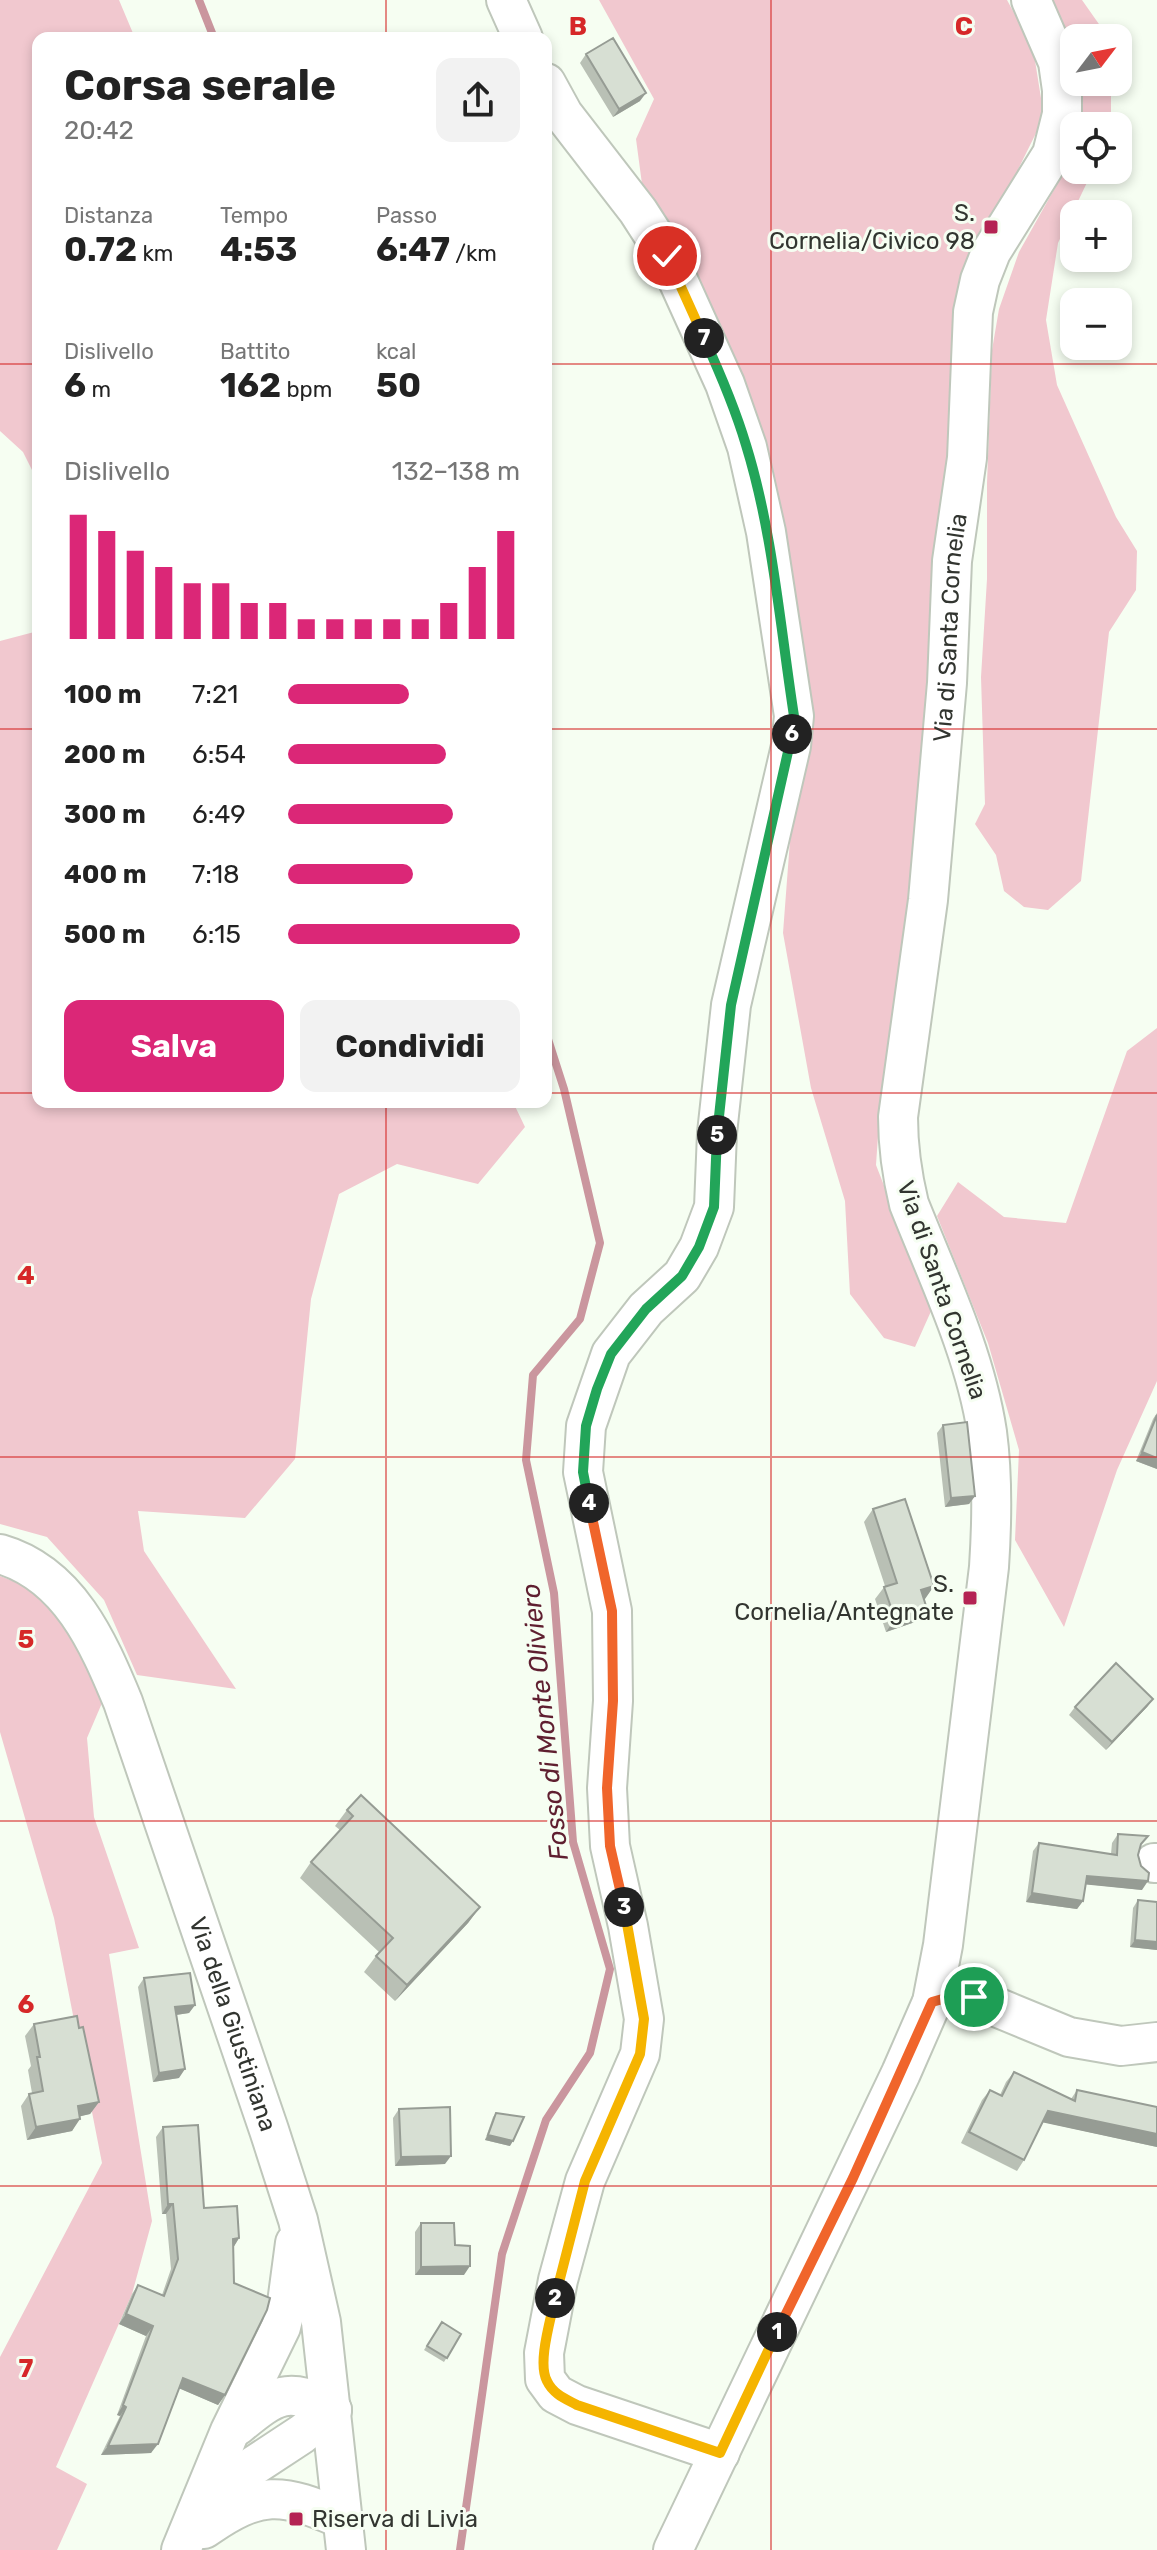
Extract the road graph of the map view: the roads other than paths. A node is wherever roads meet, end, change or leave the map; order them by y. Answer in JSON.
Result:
{"nodes":[{"id":1,"x":506,"y":0,"type":"edge"},
{"id":2,"x":1031,"y":0,"type":"edge"},
{"id":3,"x":520,"y":32,"type":"edge"},
{"id":4,"x":552,"y":94,"type":"edge"},
{"id":5,"x":0,"y":1554,"type":"edge"},
{"id":6,"x":932,"y":2002,"type":"junction"},
{"id":7,"x":1157,"y":2042,"type":"edge"},
{"id":8,"x":298,"y":2220,"type":"junction"},
{"id":9,"x":332,"y":2410,"type":"junction"},
{"id":10,"x":230,"y":2431,"type":"junction"},
{"id":11,"x":720,"y":2453,"type":"junction"},
{"id":12,"x":344,"y":2534,"type":"edge"},
{"id":13,"x":183,"y":2546,"type":"edge"},
{"id":14,"x":673,"y":2550,"type":"edge"}],
"edges":[{"from":1,"to":3,"type":"street"},
{"from":2,"to":6,"type":"street","name":"Via di Santa Cornelia"},
{"from":4,"to":11,"type":"street"},
{"from":5,"to":8,"type":"street","name":"Via della Giustiniana"},
{"from":6,"to":7,"type":"street"},
{"from":6,"to":11,"type":"street","name":"Via di Santa Cornelia"},
{"from":8,"to":9,"type":"street","name":"Via della Giustiniana"},
{"from":8,"to":10,"type":"street"},
{"from":9,"to":10,"type":"street"},
{"from":9,"to":12,"type":"street","name":"Via della Giustiniana"},
{"from":9,"to":13,"type":"street"},
{"from":10,"to":13,"type":"street"},
{"from":11,"to":14,"type":"street","name":"Via di Santa Cornelia"},
{"from":12,"to":13,"type":"street"}]}
